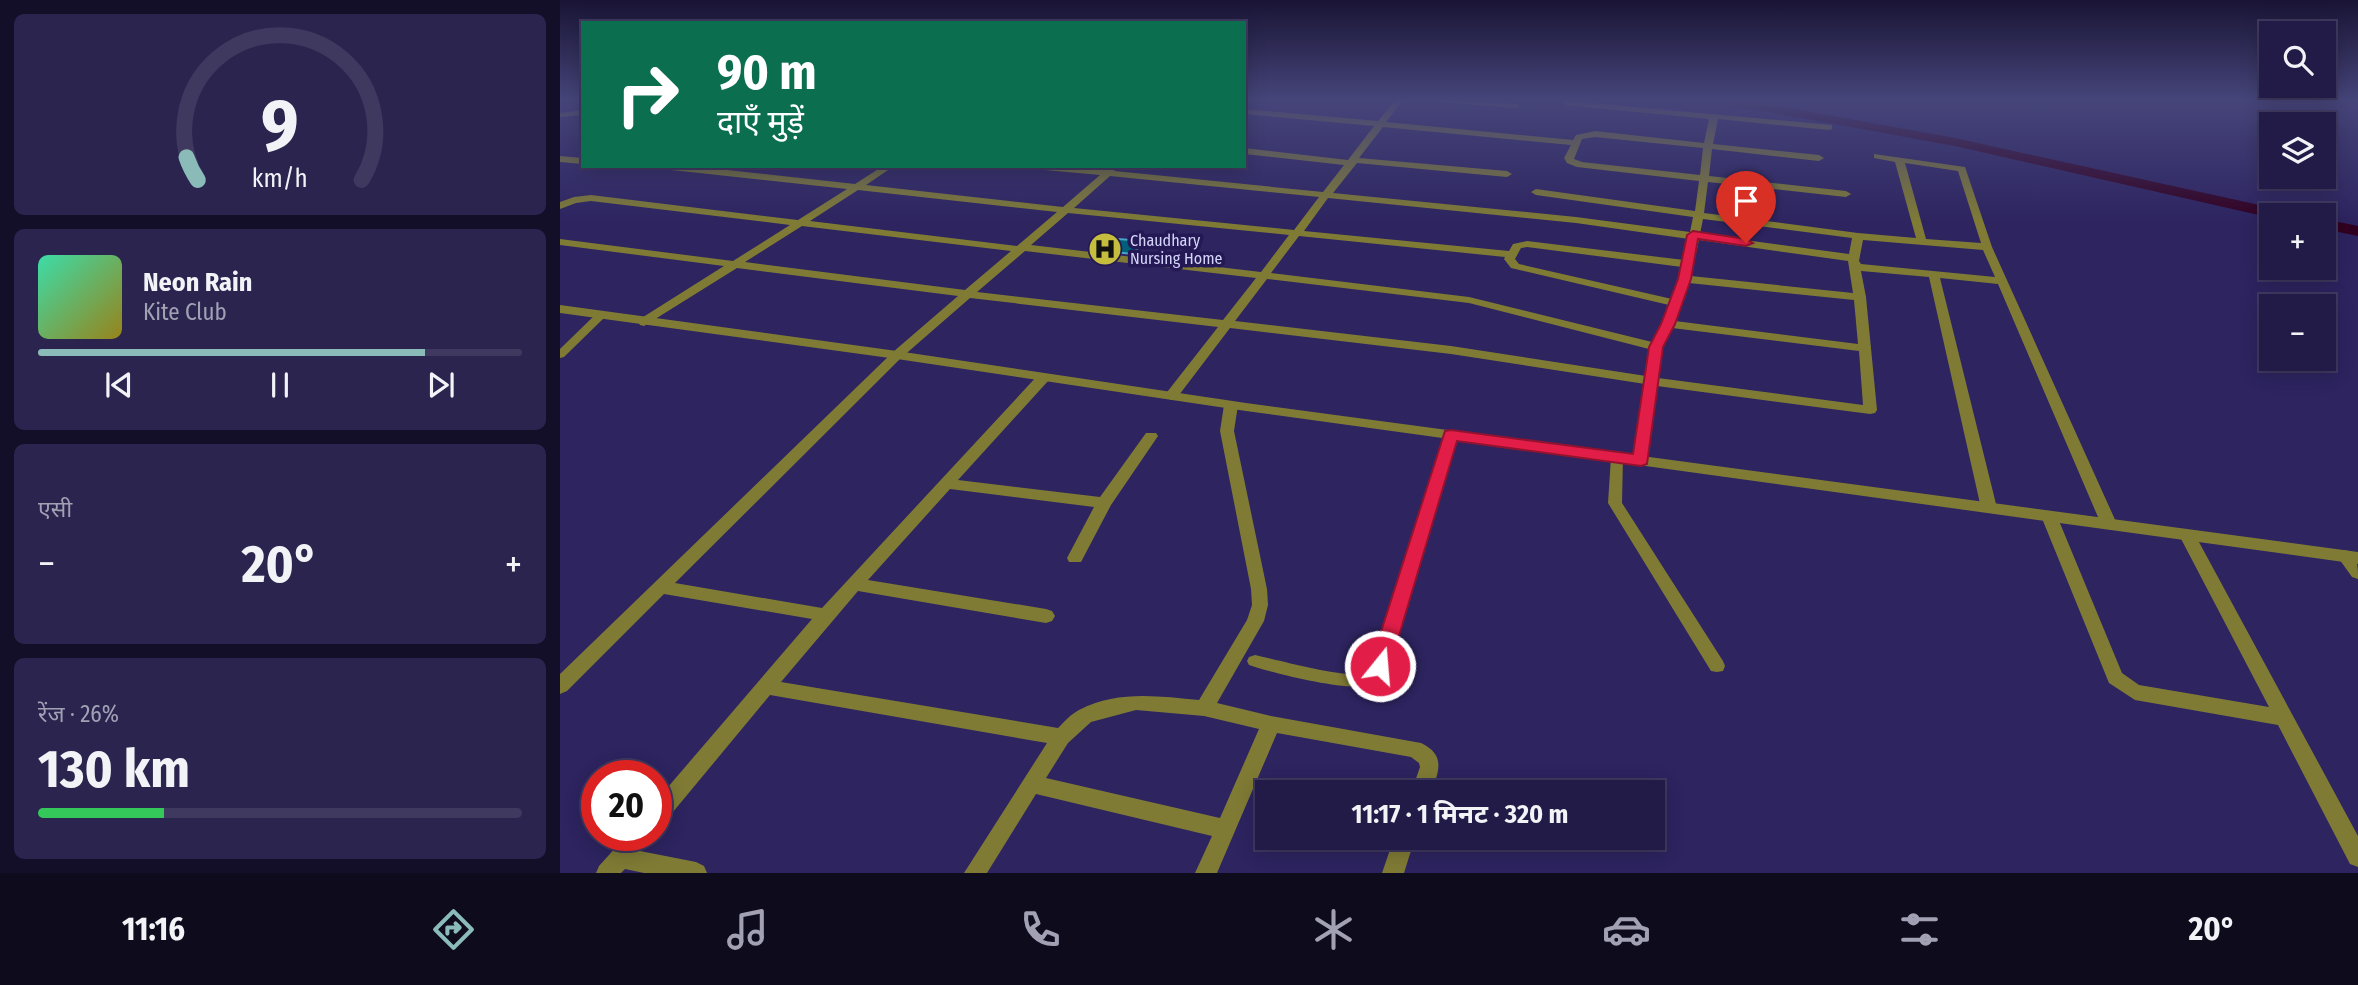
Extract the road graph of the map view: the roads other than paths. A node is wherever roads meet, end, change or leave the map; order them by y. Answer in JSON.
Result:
{"nodes":[{"id":1,"x":1369,"y":141,"type":"edge"},
{"id":2,"x":1550,"y":141,"type":"edge"},
{"id":3,"x":1658,"y":141,"type":"edge"},
{"id":4,"x":1708,"y":141,"type":"edge"},
{"id":5,"x":1574,"y":143,"type":"joint"},
{"id":6,"x":1707,"y":146,"type":"junction"},
{"id":7,"x":1246,"y":151,"type":"edge"},
{"id":8,"x":1877,"y":156,"type":"dead end"},
{"id":9,"x":1819,"y":158,"type":"dead end"},
{"id":10,"x":560,"y":159,"type":"edge"},
{"id":11,"x":1899,"y":159,"type":"junction"},
{"id":12,"x":581,"y":161,"type":"edge"},
{"id":13,"x":1353,"y":161,"type":"junction"},
{"id":14,"x":682,"y":168,"type":"edge"},
{"id":15,"x":887,"y":168,"type":"edge"},
{"id":16,"x":1074,"y":168,"type":"edge"},
{"id":17,"x":1113,"y":170,"type":"edge"},
{"id":18,"x":1507,"y":173,"type":"dead end"},
{"id":19,"x":1705,"y":179,"type":"junction"},
{"id":20,"x":857,"y":186,"type":"junction"},
{"id":21,"x":1536,"y":192,"type":"dead end"},
{"id":22,"x":1846,"y":194,"type":"dead end"},
{"id":23,"x":1326,"y":196,"type":"junction"},
{"id":24,"x":560,"y":206,"type":"edge"},
{"id":25,"x":1063,"y":210,"type":"junction"},
{"id":26,"x":1699,"y":215,"type":"junction"},
{"id":27,"x":797,"y":224,"type":"junction"},
{"id":28,"x":1297,"y":233,"type":"junction"},
{"id":29,"x":1693,"y":235,"type":"junction"},
{"id":30,"x":1858,"y":236,"type":"junction"},
{"id":31,"x":560,"y":242,"type":"edge"},
{"id":32,"x":1922,"y":242,"type":"junction"},
{"id":33,"x":1987,"y":247,"type":"junction"},
{"id":34,"x":1019,"y":248,"type":"junction"},
{"id":35,"x":1511,"y":254,"type":"junction"},
{"id":36,"x":1854,"y":261,"type":"junction"},
{"id":37,"x":733,"y":264,"type":"junction"},
{"id":38,"x":1688,"y":264,"type":"junction"},
{"id":39,"x":1265,"y":275,"type":"junction"},
{"id":40,"x":1934,"y":276,"type":"junction"},
{"id":41,"x":1685,"y":279,"type":"junction"},
{"id":42,"x":2003,"y":281,"type":"junction"},
{"id":43,"x":967,"y":294,"type":"junction"},
{"id":44,"x":1860,"y":297,"type":"junction"},
{"id":45,"x":1676,"y":303,"type":"junction"},
{"id":46,"x":560,"y":309,"type":"edge"},
{"id":47,"x":601,"y":315,"type":"junction"},
{"id":48,"x":644,"y":322,"type":"junction"},
{"id":49,"x":1227,"y":323,"type":"junction"},
{"id":50,"x":1668,"y":324,"type":"junction"},
{"id":51,"x":1656,"y":347,"type":"junction"},
{"id":52,"x":1864,"y":348,"type":"junction"},
{"id":53,"x":560,"y":355,"type":"edge"},
{"id":54,"x":897,"y":355,"type":"junction"},
{"id":55,"x":1044,"y":377,"type":"junction"},
{"id":56,"x":1650,"y":381,"type":"junction"},
{"id":57,"x":1171,"y":396,"type":"junction"},
{"id":58,"x":1231,"y":405,"type":"junction"},
{"id":59,"x":1451,"y":435,"type":"junction"},
{"id":60,"x":1151,"y":436,"type":"dead end"},
{"id":61,"x":1617,"y":457,"type":"junction"},
{"id":62,"x":1641,"y":460,"type":"junction"},
{"id":63,"x":946,"y":484,"type":"junction"},
{"id":64,"x":1104,"y":503,"type":"junction"},
{"id":65,"x":1989,"y":508,"type":"junction"},
{"id":66,"x":2049,"y":516,"type":"junction"},
{"id":67,"x":2109,"y":524,"type":"junction"},
{"id":68,"x":2187,"y":535,"type":"junction"},
{"id":69,"x":2352,"y":557,"type":"edge"},
{"id":70,"x":1075,"y":558,"type":"dead end"},
{"id":71,"x":2358,"y":573,"type":"edge"},
{"id":72,"x":854,"y":584,"type":"junction"},
{"id":73,"x":662,"y":587,"type":"junction"},
{"id":74,"x":826,"y":615,"type":"junction"},
{"id":75,"x":1046,"y":616,"type":"dead end"},
{"id":76,"x":1255,"y":661,"type":"dead end"},
{"id":77,"x":1717,"y":666,"type":"dead end"},
{"id":78,"x":560,"y":687,"type":"edge"},
{"id":79,"x":768,"y":687,"type":"junction"},
{"id":80,"x":1204,"y":708,"type":"junction"},
{"id":81,"x":2283,"y":718,"type":"junction"},
{"id":82,"x":1271,"y":724,"type":"junction"},
{"id":83,"x":1061,"y":737,"type":"junction"},
{"id":84,"x":1426,"y":780,"type":"edge"},
{"id":85,"x":1032,"y":784,"type":"junction"},
{"id":86,"x":672,"y":798,"type":"edge"},
{"id":87,"x":1225,"y":829,"type":"junction"},
{"id":88,"x":1401,"y":850,"type":"edge"},
{"id":89,"x":627,"y":851,"type":"edge"},
{"id":90,"x":2358,"y":857,"type":"edge"},
{"id":91,"x":614,"y":865,"type":"edge"},
{"id":92,"x":696,"y":873,"type":"edge"},
{"id":93,"x":975,"y":873,"type":"edge"},
{"id":94,"x":1206,"y":873,"type":"edge"},
{"id":95,"x":1392,"y":873,"type":"edge"}],
"edges":[{"from":1,"to":13,"type":"street"},
{"from":2,"to":5,"type":"street"},
{"from":3,"to":6,"type":"street"},
{"from":4,"to":6,"type":"street"},
{"from":5,"to":19,"type":"street"},
{"from":6,"to":9,"type":"street"},
{"from":6,"to":19,"type":"street"},
{"from":7,"to":13,"type":"street"},
{"from":8,"to":11,"type":"street"},
{"from":10,"to":12,"type":"street"},
{"from":11,"to":32,"type":"street"},
{"from":11,"to":33,"type":"street"},
{"from":13,"to":18,"type":"street"},
{"from":13,"to":23,"type":"street"},
{"from":14,"to":20,"type":"street"},
{"from":15,"to":20,"type":"street"},
{"from":16,"to":17,"type":"street"},
{"from":17,"to":23,"type":"street"},
{"from":17,"to":25,"type":"street"},
{"from":19,"to":22,"type":"street"},
{"from":19,"to":26,"type":"street"},
{"from":20,"to":25,"type":"street"},
{"from":20,"to":27,"type":"street"},
{"from":21,"to":26,"type":"street"},
{"from":23,"to":28,"type":"street"},
{"from":23,"to":29,"type":"street"},
{"from":24,"to":27,"type":"street"},
{"from":25,"to":28,"type":"street"},
{"from":25,"to":34,"type":"street"},
{"from":26,"to":29,"type":"street"},
{"from":26,"to":30,"type":"street"},
{"from":27,"to":34,"type":"street"},
{"from":27,"to":37,"type":"street"},
{"from":28,"to":35,"type":"street"},
{"from":28,"to":39,"type":"street"},
{"from":29,"to":36,"type":"street"},
{"from":29,"to":38,"type":"street"},
{"from":30,"to":32,"type":"street"},
{"from":30,"to":36,"type":"street"},
{"from":31,"to":37,"type":"street"},
{"from":32,"to":33,"type":"street"},
{"from":33,"to":42,"type":"street"},
{"from":34,"to":39,"type":"street"},
{"from":34,"to":43,"type":"street"},
{"from":35,"to":38,"type":"street"},
{"from":35,"to":45,"type":"street"},
{"from":36,"to":40,"type":"street"},
{"from":36,"to":44,"type":"street"},
{"from":37,"to":43,"type":"street"},
{"from":37,"to":48,"type":"street"},
{"from":38,"to":41,"type":"street"},
{"from":39,"to":49,"type":"street"},
{"from":39,"to":51,"type":"street"},
{"from":40,"to":42,"type":"street"},
{"from":40,"to":65,"type":"street"},
{"from":41,"to":44,"type":"street"},
{"from":41,"to":45,"type":"street"},
{"from":42,"to":67,"type":"street"},
{"from":43,"to":49,"type":"street"},
{"from":43,"to":54,"type":"street"},
{"from":44,"to":52,"type":"street"},
{"from":45,"to":50,"type":"street"},
{"from":46,"to":47,"type":"street"},
{"from":47,"to":48,"type":"street"},
{"from":47,"to":53,"type":"lane"},
{"from":48,"to":54,"type":"street"},
{"from":49,"to":56,"type":"street"},
{"from":49,"to":57,"type":"street"},
{"from":50,"to":51,"type":"street"},
{"from":50,"to":52,"type":"street"},
{"from":51,"to":56,"type":"street"},
{"from":52,"to":56,"type":"street"},
{"from":54,"to":55,"type":"street"},
{"from":54,"to":73,"type":"street"},
{"from":55,"to":57,"type":"street"},
{"from":55,"to":63,"type":"street"},
{"from":56,"to":62,"type":"street"},
{"from":57,"to":58,"type":"street"},
{"from":58,"to":59,"type":"street"},
{"from":58,"to":80,"type":"street"},
{"from":59,"to":61,"type":"street"},
{"from":59,"to":76,"type":"lane"},
{"from":60,"to":64,"type":"street"},
{"from":61,"to":62,"type":"street"},
{"from":61,"to":77,"type":"lane"},
{"from":62,"to":65,"type":"street"},
{"from":63,"to":64,"type":"street"},
{"from":63,"to":72,"type":"street"},
{"from":64,"to":70,"type":"street"},
{"from":65,"to":66,"type":"street"},
{"from":66,"to":67,"type":"street"},
{"from":66,"to":81,"type":"street"},
{"from":67,"to":68,"type":"street"},
{"from":68,"to":69,"type":"street"},
{"from":68,"to":81,"type":"street"},
{"from":69,"to":71,"type":"street"},
{"from":72,"to":74,"type":"street"},
{"from":72,"to":75,"type":"street"},
{"from":73,"to":74,"type":"street"},
{"from":73,"to":78,"type":"street"},
{"from":74,"to":79,"type":"street"},
{"from":79,"to":83,"type":"street"},
{"from":79,"to":86,"type":"street"},
{"from":80,"to":82,"type":"street"},
{"from":80,"to":83,"type":"street"},
{"from":81,"to":90,"type":"street"},
{"from":82,"to":84,"type":"street"},
{"from":82,"to":87,"type":"street"},
{"from":83,"to":85,"type":"street"},
{"from":85,"to":87,"type":"street"},
{"from":85,"to":93,"type":"street"},
{"from":87,"to":94,"type":"street"},
{"from":88,"to":95,"type":"street"},
{"from":89,"to":91,"type":"street"},
{"from":91,"to":92,"type":"street"}]}
